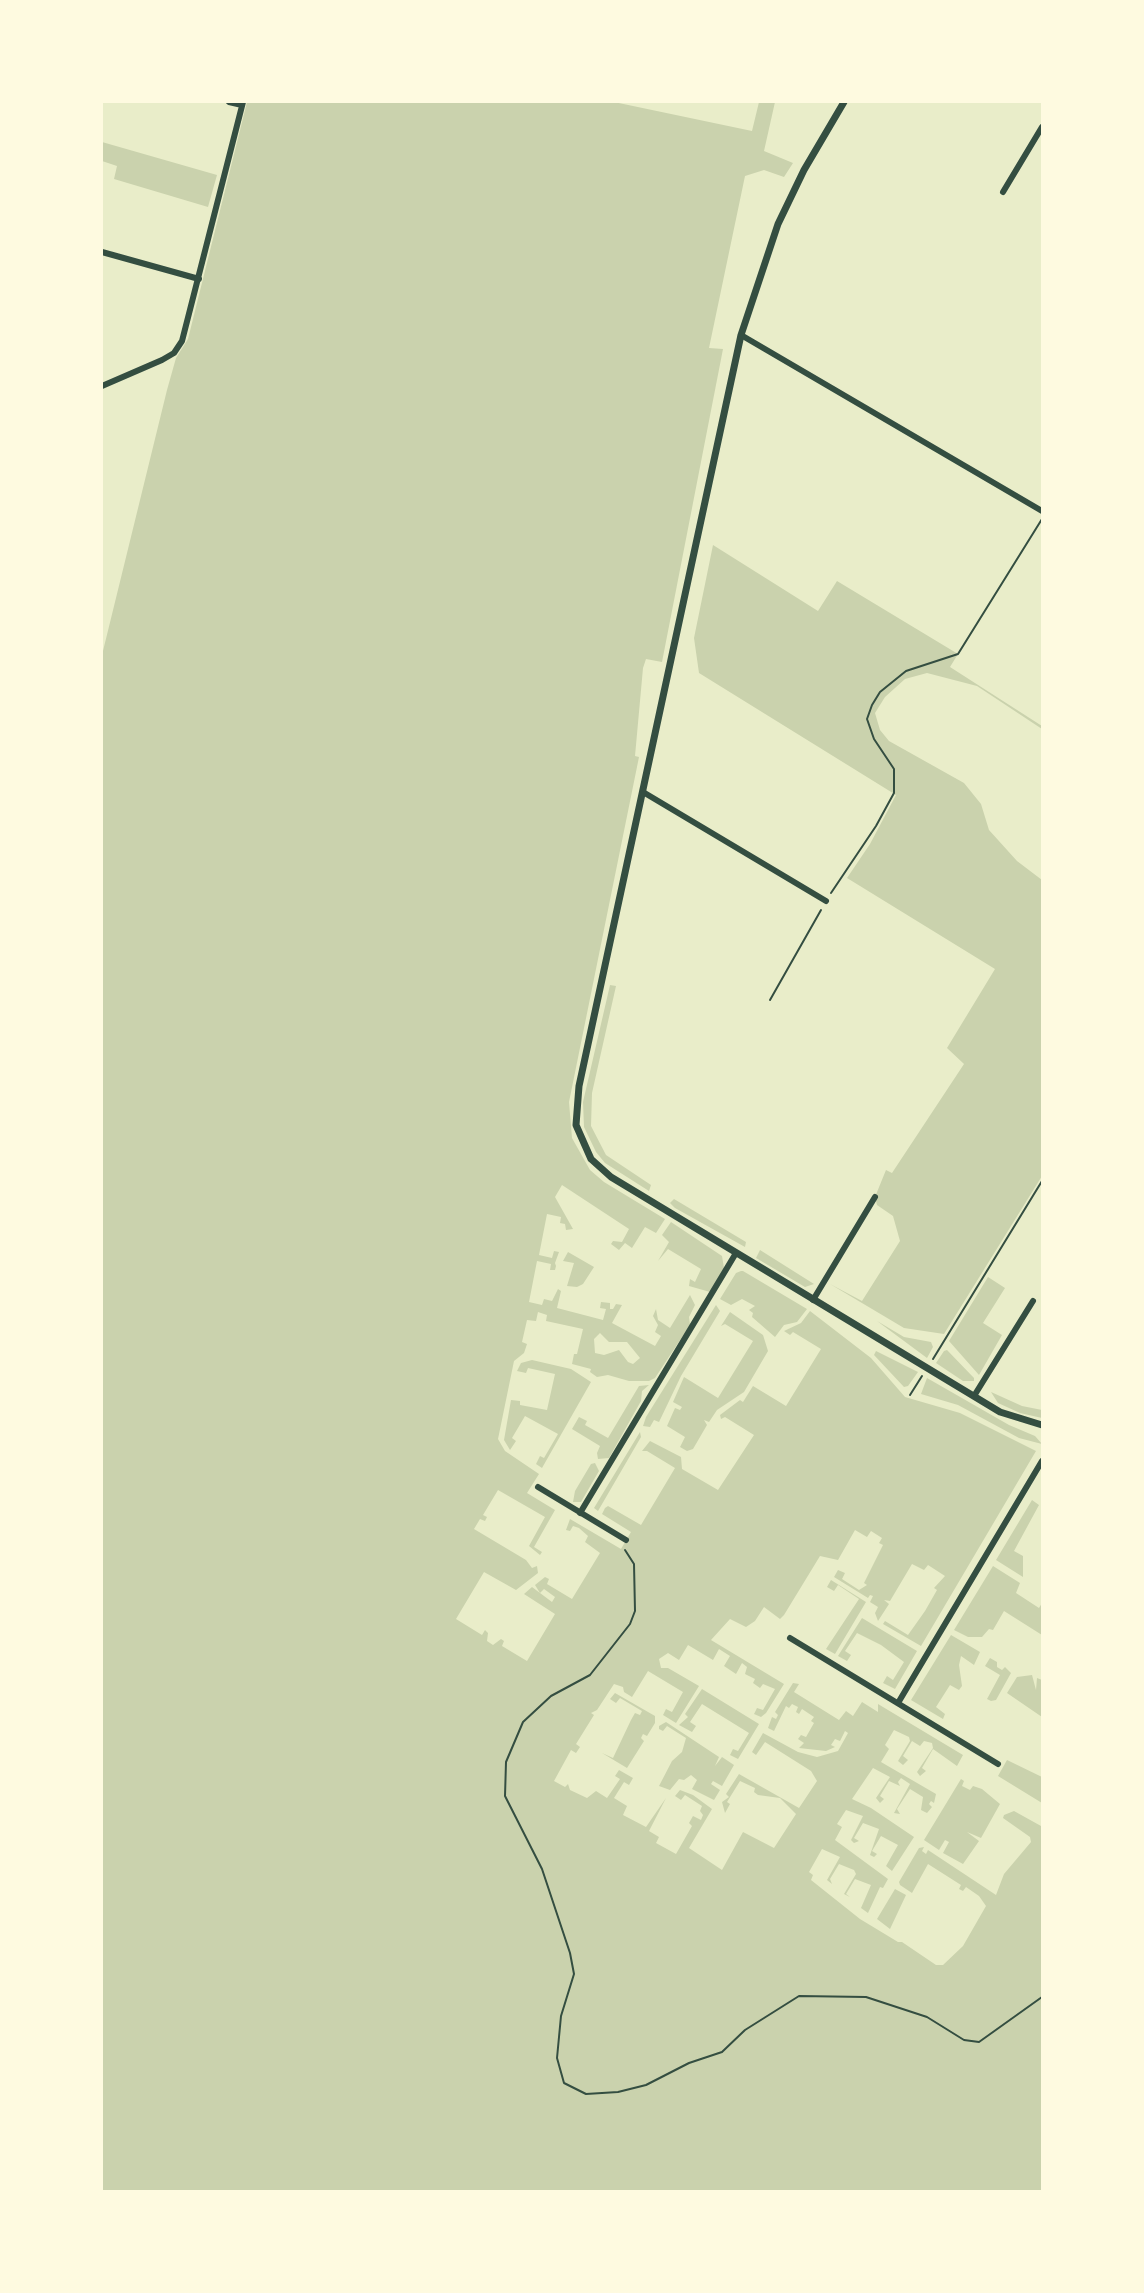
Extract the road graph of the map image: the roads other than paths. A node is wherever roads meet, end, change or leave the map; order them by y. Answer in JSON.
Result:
{"nodes":[{"id":1,"x":229,"y":102,"type":"edge"},
{"id":2,"x":844,"y":102,"type":"edge"},
{"id":3,"x":243,"y":103,"type":"edge"},
{"id":4,"x":1042,"y":127,"type":"edge"},
{"id":5,"x":1003,"y":192,"type":"dead end"},
{"id":6,"x":102,"y":252,"type":"edge"},
{"id":7,"x":199,"y":279,"type":"junction"},
{"id":8,"x":741,"y":335,"type":"junction"},
{"id":9,"x":102,"y":386,"type":"edge"},
{"id":10,"x":1042,"y":510,"type":"edge"},
{"id":11,"x":643,"y":792,"type":"junction"},
{"id":12,"x":826,"y":901,"type":"road end"},
{"id":13,"x":875,"y":1198,"type":"dead end"},
{"id":14,"x":737,"y":1254,"type":"junction"},
{"id":15,"x":813,"y":1300,"type":"junction"},
{"id":16,"x":1033,"y":1301,"type":"dead end"},
{"id":17,"x":974,"y":1396,"type":"junction"},
{"id":18,"x":1042,"y":1425,"type":"edge"},
{"id":19,"x":1042,"y":1461,"type":"edge"},
{"id":20,"x":537,"y":1487,"type":"dead end"},
{"id":21,"x":580,"y":1513,"type":"junction"},
{"id":22,"x":626,"y":1540,"type":"dead end"},
{"id":23,"x":790,"y":1638,"type":"dead end"},
{"id":24,"x":898,"y":1703,"type":"junction"},
{"id":25,"x":998,"y":1763,"type":"dead end"}],
"edges":[{"from":1,"to":3,"type":"street"},
{"from":2,"to":8,"type":"street"},
{"from":3,"to":7,"type":"street"},
{"from":4,"to":5,"type":"street"},
{"from":6,"to":7,"type":"street"},
{"from":7,"to":9,"type":"street"},
{"from":8,"to":10,"type":"street"},
{"from":8,"to":11,"type":"street"},
{"from":11,"to":12,"type":"street"},
{"from":11,"to":14,"type":"street"},
{"from":13,"to":15,"type":"street"},
{"from":14,"to":15,"type":"street"},
{"from":14,"to":21,"type":"street"},
{"from":15,"to":17,"type":"street"},
{"from":16,"to":17,"type":"street"},
{"from":17,"to":18,"type":"street"},
{"from":19,"to":24,"type":"street"},
{"from":20,"to":21,"type":"street"},
{"from":21,"to":22,"type":"street"},
{"from":23,"to":24,"type":"street"},
{"from":24,"to":25,"type":"street"}]}
